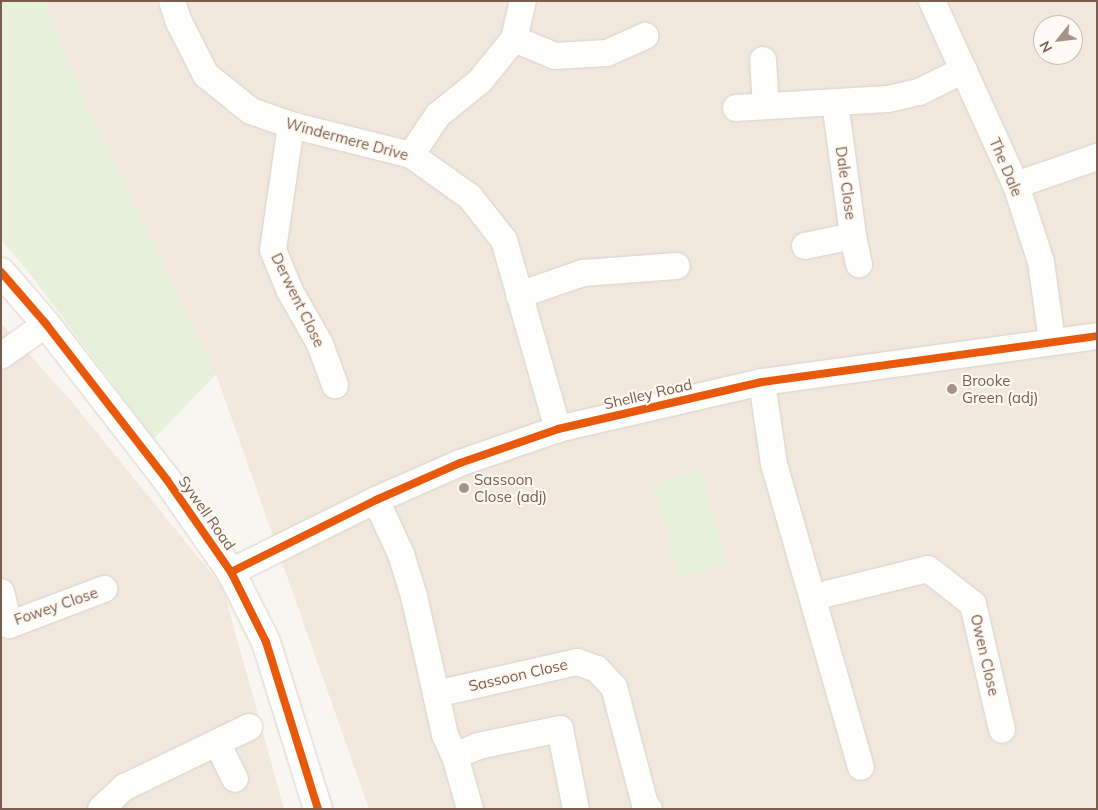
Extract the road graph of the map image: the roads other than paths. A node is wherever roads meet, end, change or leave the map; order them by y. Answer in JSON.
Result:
{"nodes":[{"id":1,"x":172,"y":1,"type":"edge"},
{"id":2,"x":523,"y":1,"type":"edge"},
{"id":3,"x":932,"y":1,"type":"edge"},
{"id":4,"x":645,"y":36,"type":"dead end"},
{"id":5,"x":514,"y":39,"type":"junction"},
{"id":6,"x":763,"y":60,"type":"dead end"},
{"id":7,"x":964,"y":70,"type":"junction"},
{"id":8,"x":835,"y":102,"type":"junction"},
{"id":9,"x":766,"y":106,"type":"junction"},
{"id":10,"x":736,"y":108,"type":"dead end"},
{"id":11,"x":291,"y":125,"type":"junction"},
{"id":12,"x":411,"y":155,"type":"junction"},
{"id":13,"x":1097,"y":157,"type":"edge"},
{"id":14,"x":1016,"y":185,"type":"junction"},
{"id":15,"x":853,"y":236,"type":"junction"},
{"id":16,"x":805,"y":246,"type":"dead end"},
{"id":17,"x":859,"y":264,"type":"dead end"},
{"id":18,"x":677,"y":266,"type":"dead end"},
{"id":19,"x":1,"y":272,"type":"edge"},
{"id":20,"x":519,"y":295,"type":"junction"},
{"id":21,"x":46,"y":324,"type":"junction"},
{"id":22,"x":1097,"y":336,"type":"edge"},
{"id":23,"x":1052,"y":341,"type":"junction"},
{"id":24,"x":1,"y":356,"type":"edge"},
{"id":25,"x":762,"y":382,"type":"junction"},
{"id":26,"x":335,"y":385,"type":"dead end"},
{"id":27,"x":558,"y":429,"type":"junction"},
{"id":28,"x":376,"y":500,"type":"junction"},
{"id":29,"x":231,"y":572,"type":"junction"},
{"id":30,"x":104,"y":589,"type":"dead end"},
{"id":31,"x":1,"y":592,"type":"edge"},
{"id":32,"x":814,"y":597,"type":"junction"},
{"id":33,"x":436,"y":694,"type":"junction"},
{"id":34,"x":249,"y":727,"type":"dead end"},
{"id":35,"x":1002,"y":730,"type":"dead end"},
{"id":36,"x":217,"y":743,"type":"junction"},
{"id":37,"x":455,"y":756,"type":"junction"},
{"id":38,"x":862,"y":767,"type":"dead end"},
{"id":39,"x":235,"y":779,"type":"dead end"},
{"id":40,"x":101,"y":809,"type":"edge"},
{"id":41,"x":318,"y":809,"type":"edge"},
{"id":42,"x":470,"y":809,"type":"edge"},
{"id":43,"x":576,"y":809,"type":"edge"},
{"id":44,"x":649,"y":809,"type":"edge"}],
"edges":[{"from":1,"to":11,"type":"street","name":"Windermere Drive"},
{"from":2,"to":5,"type":"street"},
{"from":3,"to":7,"type":"street","name":"The Dale"},
{"from":4,"to":5,"type":"street"},
{"from":5,"to":12,"type":"street"},
{"from":6,"to":9,"type":"street"},
{"from":7,"to":8,"type":"street"},
{"from":7,"to":14,"type":"street","name":"The Dale"},
{"from":8,"to":9,"type":"street"},
{"from":8,"to":15,"type":"street","name":"Dale Close"},
{"from":9,"to":10,"type":"street"},
{"from":11,"to":12,"type":"street","name":"Windermere Drive"},
{"from":11,"to":26,"type":"street","name":"Derwent Close"},
{"from":12,"to":20,"type":"street","name":"Windermere Drive"},
{"from":13,"to":14,"type":"street"},
{"from":14,"to":23,"type":"street","name":"The Dale"},
{"from":15,"to":16,"type":"street"},
{"from":15,"to":17,"type":"street","name":"Dale Close"},
{"from":18,"to":20,"type":"street"},
{"from":19,"to":21,"type":"street","name":"Sywell Road"},
{"from":20,"to":27,"type":"street","name":"Windermere Drive"},
{"from":21,"to":24,"type":"street"},
{"from":21,"to":29,"type":"street","name":"Sywell Road"},
{"from":22,"to":23,"type":"street","name":"Shelley Road"},
{"from":23,"to":25,"type":"street","name":"Shelley Road"},
{"from":25,"to":27,"type":"street","name":"Shelley Road"},
{"from":25,"to":32,"type":"street"},
{"from":27,"to":28,"type":"street","name":"Shelley Road"},
{"from":28,"to":29,"type":"street","name":"Shelley Road"},
{"from":28,"to":33,"type":"street"},
{"from":29,"to":41,"type":"street","name":"Sywell Road"},
{"from":30,"to":31,"type":"street","name":"Fowey Close"},
{"from":32,"to":35,"type":"street","name":"Owen Close"},
{"from":32,"to":38,"type":"street"},
{"from":33,"to":37,"type":"street"},
{"from":33,"to":44,"type":"street","name":"Sassoon Close"},
{"from":34,"to":36,"type":"street"},
{"from":36,"to":39,"type":"street"},
{"from":36,"to":40,"type":"street"},
{"from":37,"to":42,"type":"street"},
{"from":37,"to":43,"type":"street"}]}
